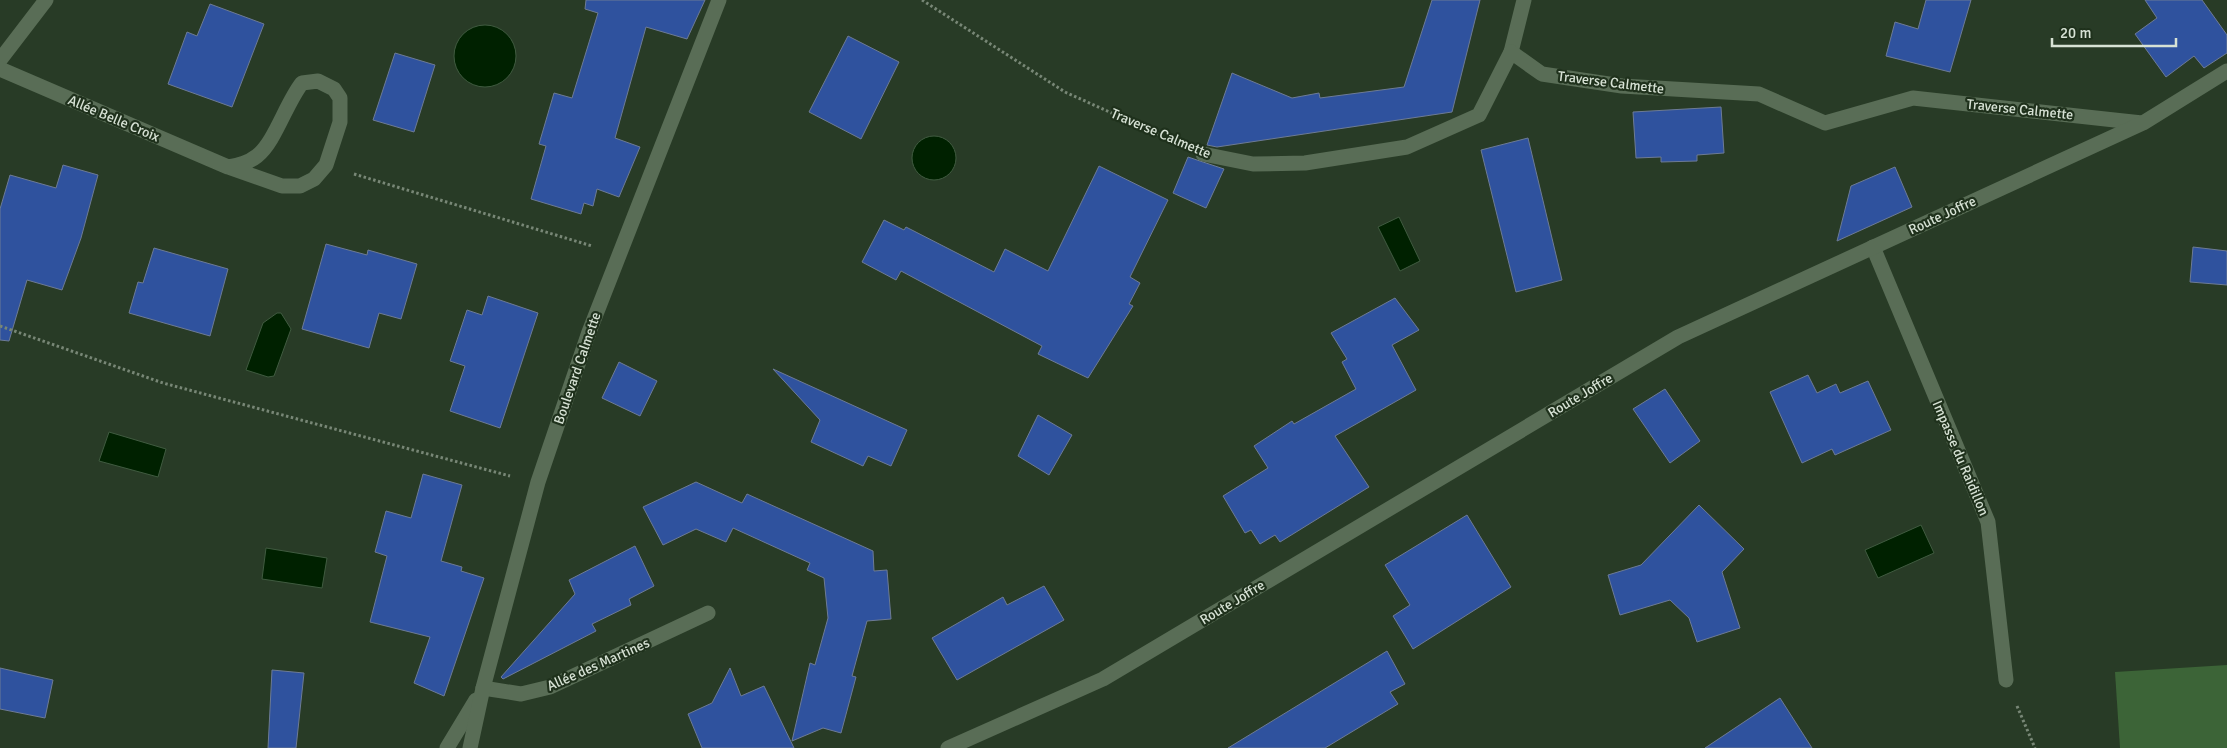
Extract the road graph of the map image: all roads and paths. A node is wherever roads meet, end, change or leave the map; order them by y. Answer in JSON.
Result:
{"nodes":[{"id":1,"x":46,"y":0,"type":"edge"},
{"id":2,"x":719,"y":0,"type":"edge"},
{"id":3,"x":922,"y":0,"type":"edge"},
{"id":4,"x":1524,"y":0,"type":"edge"},
{"id":5,"x":1511,"y":52,"type":"junction"},
{"id":6,"x":0,"y":60,"type":"edge"},
{"id":7,"x":0,"y":69,"type":"edge"},
{"id":8,"x":2227,"y":71,"type":"edge"},
{"id":9,"x":2143,"y":123,"type":"junction"},
{"id":10,"x":1203,"y":154,"type":"joint"},
{"id":11,"x":326,"y":165,"type":"junction"},
{"id":12,"x":228,"y":167,"type":"junction"},
{"id":13,"x":1873,"y":247,"type":"junction"},
{"id":14,"x":619,"y":254,"type":"junction"},
{"id":15,"x":0,"y":326,"type":"edge"},
{"id":16,"x":538,"y":482,"type":"junction"},
{"id":17,"x":708,"y":613,"type":"dead end"},
{"id":18,"x":2006,"y":680,"type":"joint"},
{"id":19,"x":483,"y":688,"type":"junction"},
{"id":20,"x":447,"y":748,"type":"edge"},
{"id":21,"x":470,"y":748,"type":"edge"},
{"id":22,"x":948,"y":748,"type":"edge"},
{"id":23,"x":2035,"y":748,"type":"edge"}],
"edges":[{"from":1,"to":6,"type":"street"},
{"from":2,"to":14,"type":"street","name":"Boulevard Calmette"},
{"from":3,"to":10,"type":"path","name":"Traverse Calmette"},
{"from":4,"to":5,"type":"street"},
{"from":5,"to":9,"type":"street","name":"Traverse Calmette"},
{"from":5,"to":10,"type":"street","name":"Traverse Calmette"},
{"from":7,"to":12,"type":"street","name":"Allée Belle Croix"},
{"from":8,"to":9,"type":"street","name":"Route Joffre"},
{"from":9,"to":13,"type":"street","name":"Route Joffre"},
{"from":11,"to":12,"type":"street","name":"Allée Belle Croix"},
{"from":11,"to":12,"type":"street","name":"Allée Belle Croix"},
{"from":11,"to":14,"type":"path"},
{"from":13,"to":18,"type":"street","name":"Impasse du Raidillon"},
{"from":13,"to":22,"type":"street","name":"Route Joffre"},
{"from":14,"to":16,"type":"street","name":"Boulevard Calmette"},
{"from":15,"to":16,"type":"path"},
{"from":16,"to":19,"type":"street","name":"Boulevard Calmette"},
{"from":17,"to":19,"type":"street","name":"Allée des Martines"},
{"from":18,"to":23,"type":"path"},
{"from":19,"to":20,"type":"street"},
{"from":19,"to":21,"type":"street","name":"Boulevard Calmette"}]}
